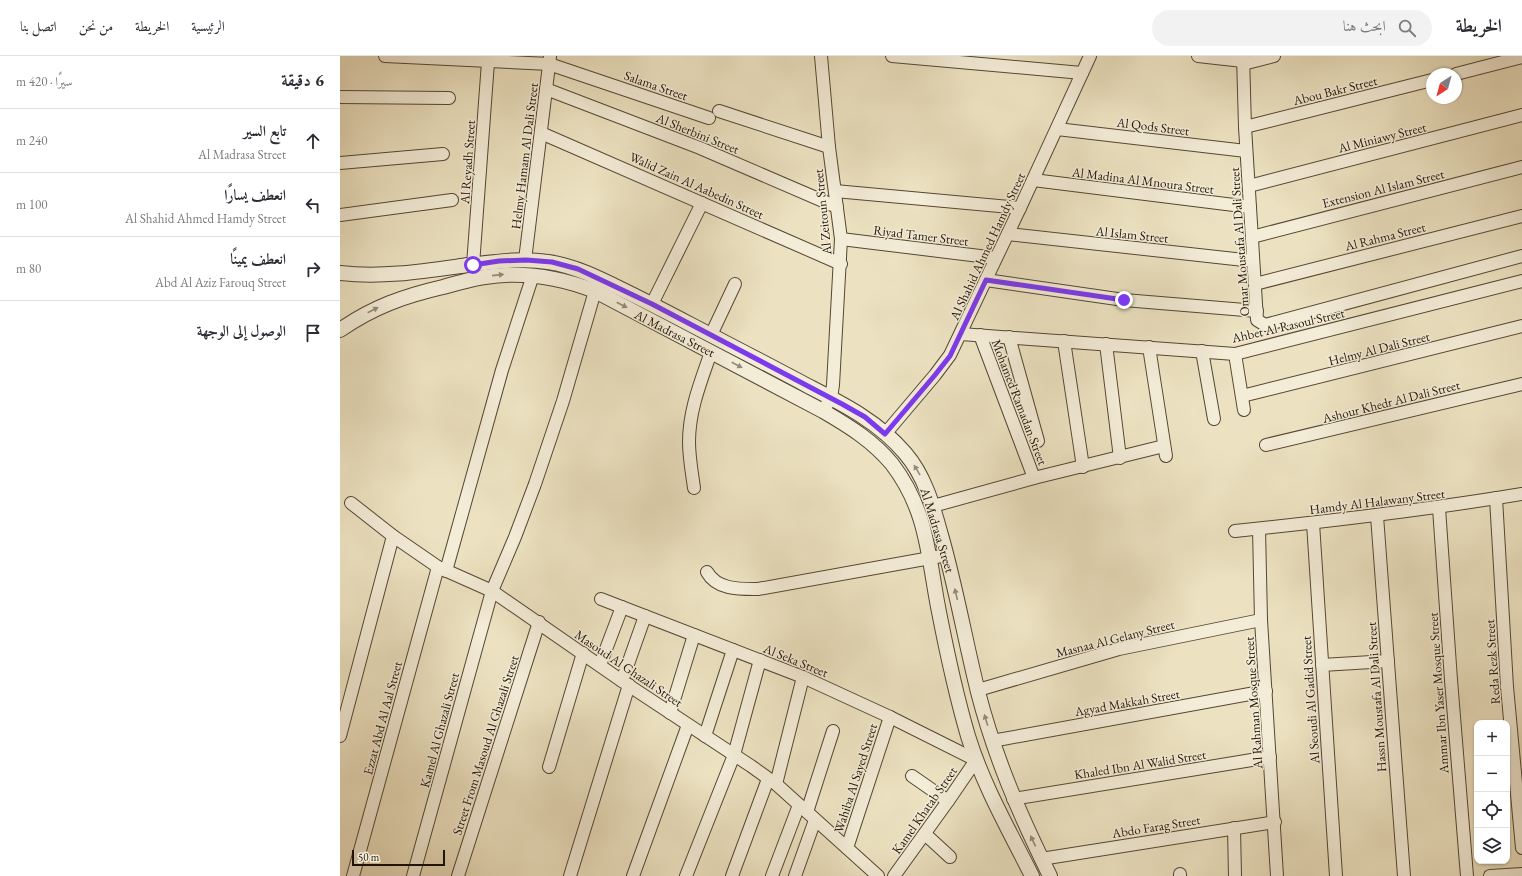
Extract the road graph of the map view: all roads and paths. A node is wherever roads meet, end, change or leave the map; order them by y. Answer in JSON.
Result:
{"nodes":[{"id":1,"x":385,"y":56,"type":"edge"},
{"id":2,"x":821,"y":56,"type":"edge"},
{"id":3,"x":892,"y":56,"type":"edge"},
{"id":4,"x":1090,"y":56,"type":"edge"},
{"id":5,"x":1198,"y":56,"type":"edge"},
{"id":6,"x":1274,"y":56,"type":"edge"},
{"id":7,"x":1522,"y":57,"type":"edge"},
{"id":8,"x":549,"y":60,"type":"edge"},
{"id":9,"x":1243,"y":60,"type":"edge"},
{"id":10,"x":488,"y":62,"type":"junction"},
{"id":11,"x":1462,"y":72,"type":"edge"},
{"id":12,"x":1082,"y":73,"type":"junction"},
{"id":13,"x":1426,"y":82,"type":"edge"},
{"id":14,"x":546,"y":89,"type":"junction"},
{"id":15,"x":340,"y":97,"type":"edge"},
{"id":16,"x":449,"y":98,"type":"dead end"},
{"id":17,"x":1522,"y":115,"type":"edge"},
{"id":18,"x":1245,"y":128,"type":"junction"},
{"id":19,"x":1057,"y":129,"type":"junction"},
{"id":20,"x":541,"y":133,"type":"junction"},
{"id":21,"x":829,"y":148,"type":"junction"},
{"id":22,"x":1246,"y":151,"type":"junction"},
{"id":23,"x":443,"y":154,"type":"dead end"},
{"id":24,"x":340,"y":163,"type":"edge"},
{"id":25,"x":1522,"y":167,"type":"edge"},
{"id":26,"x":1033,"y":180,"type":"junction"},
{"id":27,"x":1249,"y":186,"type":"junction"},
{"id":28,"x":835,"y":191,"type":"junction"},
{"id":29,"x":452,"y":200,"type":"dead end"},
{"id":30,"x":702,"y":203,"type":"junction"},
{"id":31,"x":837,"y":207,"type":"junction"},
{"id":32,"x":1250,"y":207,"type":"junction"},
{"id":33,"x":1020,"y":208,"type":"junction"},
{"id":34,"x":340,"y":216,"type":"edge"},
{"id":35,"x":1522,"y":216,"type":"edge"},
{"id":36,"x":1008,"y":234,"type":"junction"},
{"id":37,"x":1252,"y":237,"type":"junction"},
{"id":38,"x":841,"y":239,"type":"junction"},
{"id":39,"x":1522,"y":256,"type":"edge"},
{"id":40,"x":996,"y":258,"type":"junction"},
{"id":41,"x":526,"y":260,"type":"junction"},
{"id":42,"x":1254,"y":262,"type":"junction"},
{"id":43,"x":841,"y":264,"type":"junction"},
{"id":44,"x":473,"y":265,"type":"junction"},
{"id":45,"x":340,"y":273,"type":"edge"},
{"id":46,"x":533,"y":275,"type":"junction"},
{"id":47,"x":986,"y":280,"type":"junction"},
{"id":48,"x":1522,"y":281,"type":"edge"},
{"id":49,"x":736,"y":284,"type":"dead end"},
{"id":50,"x":1255,"y":284,"type":"junction"},
{"id":51,"x":595,"y":291,"type":"junction"},
{"id":52,"x":652,"y":304,"type":"junction"},
{"id":53,"x":1257,"y":311,"type":"junction"},
{"id":54,"x":1522,"y":326,"type":"edge"},
{"id":55,"x":340,"y":330,"type":"edge"},
{"id":56,"x":961,"y":334,"type":"junction"},
{"id":57,"x":711,"y":335,"type":"junction"},
{"id":58,"x":980,"y":335,"type":"junction"},
{"id":59,"x":1010,"y":337,"type":"junction"},
{"id":60,"x":1064,"y":341,"type":"junction"},
{"id":61,"x":1106,"y":344,"type":"junction"},
{"id":62,"x":1149,"y":347,"type":"junction"},
{"id":63,"x":1202,"y":351,"type":"junction"},
{"id":64,"x":712,"y":352,"type":"junction"},
{"id":65,"x":1235,"y":354,"type":"junction"},
{"id":66,"x":1522,"y":384,"type":"edge"},
{"id":67,"x":1242,"y":396,"type":"junction"},
{"id":68,"x":830,"y":398,"type":"junction"},
{"id":69,"x":823,"y":410,"type":"junction"},
{"id":70,"x":1244,"y":410,"type":"dead end"},
{"id":71,"x":1214,"y":419,"type":"dead end"},
{"id":72,"x":885,"y":434,"type":"junction"},
{"id":73,"x":1038,"y":441,"type":"dead end"},
{"id":74,"x":1266,"y":445,"type":"dead end"},
{"id":75,"x":1120,"y":458,"type":"junction"},
{"id":76,"x":1082,"y":467,"type":"junction"},
{"id":77,"x":1034,"y":478,"type":"junction"},
{"id":78,"x":694,"y":488,"type":"dead end"},
{"id":79,"x":1522,"y":494,"type":"edge"},
{"id":80,"x":1496,"y":498,"type":"junction"},
{"id":81,"x":350,"y":503,"type":"dead end"},
{"id":82,"x":933,"y":506,"type":"junction"},
{"id":83,"x":1439,"y":508,"type":"junction"},
{"id":84,"x":1377,"y":516,"type":"junction"},
{"id":85,"x":1313,"y":523,"type":"junction"},
{"id":86,"x":1259,"y":529,"type":"junction"},
{"id":87,"x":1235,"y":532,"type":"dead end"},
{"id":88,"x":393,"y":536,"type":"junction"},
{"id":89,"x":947,"y":555,"type":"junction"},
{"id":90,"x":929,"y":557,"type":"junction"},
{"id":91,"x":442,"y":569,"type":"junction"},
{"id":92,"x":707,"y":572,"type":"dead end"},
{"id":93,"x":492,"y":591,"type":"junction"},
{"id":94,"x":600,"y":599,"type":"dead end"},
{"id":95,"x":622,"y":607,"type":"junction"},
{"id":96,"x":644,"y":616,"type":"junction"},
{"id":97,"x":1261,"y":620,"type":"junction"},
{"id":98,"x":539,"y":622,"type":"junction"},
{"id":99,"x":694,"y":635,"type":"junction"},
{"id":100,"x":733,"y":650,"type":"junction"},
{"id":101,"x":583,"y":653,"type":"junction"},
{"id":102,"x":760,"y":660,"type":"junction"},
{"id":103,"x":1388,"y":660,"type":"junction"},
{"id":104,"x":600,"y":665,"type":"junction"},
{"id":105,"x":1322,"y":665,"type":"junction"},
{"id":106,"x":803,"y":677,"type":"junction"},
{"id":107,"x":625,"y":683,"type":"junction"},
{"id":108,"x":978,"y":690,"type":"junction"},
{"id":109,"x":1266,"y":691,"type":"junction"},
{"id":110,"x":670,"y":712,"type":"junction"},
{"id":111,"x":890,"y":717,"type":"junction"},
{"id":112,"x":688,"y":725,"type":"junction"},
{"id":113,"x":833,"y":731,"type":"dead end"},
{"id":114,"x":340,"y":736,"type":"edge"},
{"id":115,"x":705,"y":736,"type":"junction"},
{"id":116,"x":992,"y":741,"type":"junction"},
{"id":117,"x":734,"y":755,"type":"junction"},
{"id":118,"x":1270,"y":757,"type":"junction"},
{"id":119,"x":976,"y":760,"type":"junction"},
{"id":120,"x":549,"y":767,"type":"dead end"},
{"id":121,"x":912,"y":776,"type":"dead end"},
{"id":122,"x":772,"y":782,"type":"junction"},
{"id":123,"x":1013,"y":799,"type":"junction"},
{"id":124,"x":948,"y":801,"type":"junction"},
{"id":125,"x":807,"y":812,"type":"junction"},
{"id":126,"x":1275,"y":822,"type":"junction"},
{"id":127,"x":1234,"y":828,"type":"junction"},
{"id":128,"x":925,"y":834,"type":"junction"},
{"id":129,"x":846,"y":848,"type":"junction"},
{"id":130,"x":1522,"y":848,"type":"edge"},
{"id":131,"x":950,"y":857,"type":"dead end"},
{"id":132,"x":1041,"y":859,"type":"junction"},
{"id":133,"x":1522,"y":874,"type":"edge"},
{"id":134,"x":353,"y":876,"type":"edge"},
{"id":135,"x":413,"y":876,"type":"edge"},
{"id":136,"x":458,"y":876,"type":"edge"},
{"id":137,"x":570,"y":876,"type":"edge"},
{"id":138,"x":633,"y":876,"type":"edge"},
{"id":139,"x":686,"y":876,"type":"edge"},
{"id":140,"x":732,"y":876,"type":"edge"},
{"id":141,"x":772,"y":876,"type":"edge"},
{"id":142,"x":796,"y":876,"type":"edge"},
{"id":143,"x":878,"y":876,"type":"edge"},
{"id":144,"x":894,"y":876,"type":"edge"},
{"id":145,"x":1032,"y":876,"type":"edge"},
{"id":146,"x":1050,"y":876,"type":"edge"},
{"id":147,"x":1235,"y":876,"type":"edge"},
{"id":148,"x":1277,"y":876,"type":"edge"},
{"id":149,"x":1336,"y":876,"type":"edge"},
{"id":150,"x":1404,"y":876,"type":"edge"},
{"id":151,"x":1467,"y":876,"type":"edge"},
{"id":152,"x":1490,"y":876,"type":"edge"}],
"edges":[{"from":1,"to":10,"type":"street","name":"Salama Street"},
{"from":2,"to":21,"type":"street","name":"Al Zeitoun Street"},
{"from":3,"to":12,"type":"street"},
{"from":4,"to":12,"type":"street","name":"Al Shahid Ahmed Hamdy Street"},
{"from":5,"to":9,"type":"street"},
{"from":6,"to":9,"type":"street"},
{"from":7,"to":11,"type":"street"},
{"from":8,"to":10,"type":"street","name":"Salama Street"},
{"from":8,"to":14,"type":"street","name":"Helmy Hamam Al Dali Street"},
{"from":8,"to":21,"type":"street","name":"Salama Street"},
{"from":9,"to":18,"type":"street","name":"Omar Moustafa Al Dali Street"},
{"from":10,"to":44,"type":"street","name":"Al Reyadh Street"},
{"from":12,"to":19,"type":"street","name":"Al Shahid Ahmed Hamdy Street"},
{"from":13,"to":18,"type":"street","name":"Abou Bakr Street"},
{"from":14,"to":20,"type":"street","name":"Helmy Hamam Al Dali Street"},
{"from":14,"to":31,"type":"street","name":"Al Sherbini Street"},
{"from":15,"to":16,"type":"street"},
{"from":17,"to":27,"type":"street","name":"Al Miniawy Street"},
{"from":18,"to":22,"type":"street","name":"Omar Moustafa Al Dali Street"},
{"from":19,"to":22,"type":"street","name":"Al Qods Street"},
{"from":19,"to":26,"type":"street","name":"Al Shahid Ahmed Hamdy Street"},
{"from":20,"to":30,"type":"street","name":"Walid Zain Al Aabedin Street"},
{"from":20,"to":41,"type":"street","name":"Helmy Hamam Al Dali Street"},
{"from":21,"to":28,"type":"street","name":"Al Zeitoun Street"},
{"from":22,"to":27,"type":"street","name":"Omar Moustafa Al Dali Street"},
{"from":23,"to":24,"type":"street"},
{"from":25,"to":37,"type":"street","name":"Extension Al Islam Street"},
{"from":26,"to":32,"type":"street","name":"Al Madina Al Mnoura Street"},
{"from":26,"to":33,"type":"street","name":"Al Shahid Ahmed Hamdy Street"},
{"from":27,"to":32,"type":"street","name":"Omar Moustafa Al Dali Street"},
{"from":28,"to":31,"type":"street","name":"Al Zeitoun Street"},
{"from":28,"to":33,"type":"street"},
{"from":29,"to":34,"type":"street"},
{"from":30,"to":43,"type":"street","name":"Walid Zain Al Aabedin Street"},
{"from":30,"to":52,"type":"street"},
{"from":31,"to":38,"type":"street","name":"Al Zeitoun Street"},
{"from":32,"to":37,"type":"street","name":"Omar Moustafa Al Dali Street"},
{"from":33,"to":36,"type":"street","name":"Al Shahid Ahmed Hamdy Street"},
{"from":35,"to":50,"type":"street","name":"Al Rahma Street"},
{"from":36,"to":40,"type":"street","name":"Al Shahid Ahmed Hamdy Street"},
{"from":36,"to":42,"type":"street","name":"Al Islam Street"},
{"from":37,"to":42,"type":"street","name":"Omar Moustafa Al Dali Street"},
{"from":38,"to":40,"type":"street","name":"Riyad Tamer Street"},
{"from":38,"to":43,"type":"street","name":"Al Zeitoun Street"},
{"from":39,"to":53,"type":"street","name":"Omar Moustafa Al Dali Street"},
{"from":40,"to":47,"type":"street","name":"Al Shahid Ahmed Hamdy Street"},
{"from":41,"to":44,"type":"street","name":"Al Madrasa Street"},
{"from":41,"to":52,"type":"street","name":"Al Madrasa Street"},
{"from":42,"to":50,"type":"street","name":"Omar Moustafa Al Dali Street"},
{"from":43,"to":68,"type":"street","name":"Al Zeitoun Street"},
{"from":44,"to":45,"type":"street","name":"Al Madrasa Street"},
{"from":46,"to":51,"type":"street","name":"Al Madrasa Street"},
{"from":55,"to":46,"type":"street","name":"Al Madrasa Street","one_way":true},
{"from":46,"to":91,"type":"street","name":"Ezzat Abd Al Aal Street"},
{"from":47,"to":53,"type":"street"},
{"from":47,"to":56,"type":"street","name":"Al Shahid Ahmed Hamdy Street"},
{"from":48,"to":65,"type":"street","name":"Ahbet Al Rasoul Street"},
{"from":49,"to":57,"type":"street"},
{"from":50,"to":53,"type":"street","name":"Omar Moustafa Al Dali Street"},
{"from":51,"to":64,"type":"street","name":"Al Madrasa Street","one_way":true},
{"from":51,"to":93,"type":"street","name":"Kamel Al Ghazali Street"},
{"from":52,"to":57,"type":"street","name":"Al Madrasa Street"},
{"from":54,"to":67,"type":"street","name":"Helmy Al Dali Street"},
{"from":56,"to":58,"type":"street","name":"Ahbet Al Rasoul Street"},
{"from":56,"to":72,"type":"street","name":"Al Shahid Ahmed Hamdy Street"},
{"from":57,"to":68,"type":"street","name":"Al Madrasa Street"},
{"from":58,"to":59,"type":"street","name":"Ahbet Al Rasoul Street"},
{"from":58,"to":77,"type":"street","name":"Mohamed Ramadan Street"},
{"from":59,"to":60,"type":"street","name":"Ahbet Al Rasoul Street"},
{"from":59,"to":73,"type":"street"},
{"from":60,"to":61,"type":"street","name":"Ahbet Al Rasoul Street"},
{"from":60,"to":76,"type":"street"},
{"from":61,"to":62,"type":"street","name":"Ahbet Al Rasoul Street"},
{"from":61,"to":75,"type":"street"},
{"from":62,"to":63,"type":"street","name":"Ahbet Al Rasoul Street"},
{"from":62,"to":75,"type":"street"},
{"from":63,"to":65,"type":"street","name":"Ahbet Al Rasoul Street"},
{"from":63,"to":71,"type":"street"},
{"from":64,"to":69,"type":"street","name":"Al Madrasa Street","one_way":true},
{"from":64,"to":78,"type":"street"},
{"from":65,"to":67,"type":"street"},
{"from":66,"to":74,"type":"street","name":"Ashour Khedr Al Dali Street"},
{"from":67,"to":70,"type":"street"},
{"from":68,"to":69,"type":"street","name":"Al Zeitoun Street"},
{"from":68,"to":72,"type":"street","name":"Al Madrasa Street"},
{"from":69,"to":90,"type":"street","name":"Al Madrasa Street"},
{"from":82,"to":72,"type":"street","name":"Al Madrasa Street","one_way":true},
{"from":75,"to":76,"type":"street"},
{"from":76,"to":77,"type":"street"},
{"from":77,"to":82,"type":"street"},
{"from":79,"to":80,"type":"street","name":"Hamdy Al Halawany Street"},
{"from":80,"to":83,"type":"street","name":"Hamdy Al Halawany Street"},
{"from":80,"to":130,"type":"street","name":"Reda Rezk Street"},
{"from":81,"to":88,"type":"street","name":"Masoud Al Ghazali Street"},
{"from":82,"to":89,"type":"street","name":"Al Madrasa Street"},
{"from":83,"to":84,"type":"street","name":"Hamdy Al Halawany Street"},
{"from":83,"to":151,"type":"street","name":"Ammar Ibn Yaser Mosque Street"},
{"from":84,"to":85,"type":"street","name":"Hamdy Al Halawany Street"},
{"from":84,"to":103,"type":"street","name":"Hassn Moustafa Al Dali Street"},
{"from":85,"to":86,"type":"street","name":"Hamdy Al Halawany Street"},
{"from":85,"to":105,"type":"street","name":"Al Seoudi Al Gadid Street"},
{"from":86,"to":87,"type":"street","name":"Hamdy Al Halawany Street"},
{"from":86,"to":97,"type":"street","name":"Al Rahman Mosque Street"},
{"from":88,"to":91,"type":"street","name":"Masoud Al Ghazali Street"},
{"from":88,"to":114,"type":"street"},
{"from":89,"to":90,"type":"street"},
{"from":108,"to":89,"type":"street","name":"Al Madrasa Street","one_way":true},
{"from":90,"to":92,"type":"street"},
{"from":90,"to":119,"type":"street","name":"Al Madrasa Street"},
{"from":91,"to":93,"type":"street","name":"Masoud Al Ghazali Street"},
{"from":91,"to":134,"type":"street","name":"Ezzat Abd Al Aal Street"},
{"from":93,"to":98,"type":"street","name":"Masoud Al Ghazali Street"},
{"from":93,"to":135,"type":"street","name":"Kamel Al Ghazali Street"},
{"from":94,"to":95,"type":"street","name":"Al Seka Street"},
{"from":95,"to":96,"type":"street","name":"Al Seka Street"},
{"from":95,"to":104,"type":"street"},
{"from":96,"to":99,"type":"street","name":"Al Seka Street"},
{"from":96,"to":107,"type":"street"},
{"from":97,"to":108,"type":"street","name":"Masnaa Al Gelany Street"},
{"from":97,"to":109,"type":"street","name":"Al Rahman Mosque Street"},
{"from":98,"to":101,"type":"street","name":"Masoud Al Ghazali Street"},
{"from":98,"to":136,"type":"street","name":"Street From Masoud Al Ghazali Street"},
{"from":99,"to":100,"type":"street","name":"Al Seka Street"},
{"from":99,"to":110,"type":"street"},
{"from":100,"to":102,"type":"street","name":"Al Seka Street"},
{"from":100,"to":115,"type":"street"},
{"from":101,"to":104,"type":"street","name":"Masoud Al Ghazali Street"},
{"from":101,"to":120,"type":"street"},
{"from":102,"to":106,"type":"street","name":"Al Seka Street"},
{"from":102,"to":117,"type":"street"},
{"from":103,"to":105,"type":"street"},
{"from":103,"to":150,"type":"street","name":"Hassn Moustafa Al Dali Street"},
{"from":104,"to":107,"type":"street","name":"Masoud Al Ghazali Street"},
{"from":105,"to":149,"type":"street","name":"Al Seoudi Al Gadid Street"},
{"from":106,"to":111,"type":"street","name":"Al Seka Street"},
{"from":106,"to":122,"type":"street"},
{"from":107,"to":110,"type":"street","name":"Masoud Al Ghazali Street"},
{"from":107,"to":137,"type":"street"},
{"from":116,"to":108,"type":"street","name":"Al Madrasa Street","one_way":true},
{"from":109,"to":116,"type":"street","name":"Agyad Makkah Street"},
{"from":109,"to":118,"type":"street","name":"Al Rahman Mosque Street"},
{"from":110,"to":112,"type":"street","name":"Masoud Al Ghazali Street"},
{"from":111,"to":119,"type":"street","name":"Al Seka Street"},
{"from":111,"to":129,"type":"street","name":"Wahiba Al Sayed Street"},
{"from":112,"to":115,"type":"street","name":"Masoud Al Ghazali Street"},
{"from":112,"to":138,"type":"street"},
{"from":113,"to":125,"type":"street"},
{"from":115,"to":117,"type":"street","name":"Masoud Al Ghazali Street"},
{"from":116,"to":123,"type":"street","name":"Al Madrasa Street"},
{"from":117,"to":122,"type":"street","name":"Masoud Al Ghazali Street"},
{"from":117,"to":139,"type":"street"},
{"from":118,"to":123,"type":"street","name":"Khaled Ibn Al Walid Street"},
{"from":118,"to":126,"type":"street","name":"Al Rahman Mosque Street"},
{"from":119,"to":124,"type":"street","name":"Kamel Khatab Street"},
{"from":119,"to":145,"type":"street","name":"Al Madrasa Street"},
{"from":121,"to":124,"type":"street"},
{"from":122,"to":125,"type":"street","name":"Masoud Al Ghazali Street"},
{"from":122,"to":140,"type":"street"},
{"from":132,"to":123,"type":"street","name":"Al Madrasa Street","one_way":true},
{"from":124,"to":128,"type":"street","name":"Kamel Khatab Street"},
{"from":125,"to":129,"type":"street","name":"Masoud Al Ghazali Street"},
{"from":125,"to":141,"type":"street"},
{"from":125,"to":142,"type":"street"},
{"from":126,"to":127,"type":"street","name":"Abdo Farag Street"},
{"from":126,"to":148,"type":"street","name":"Al Rahman Mosque Street"},
{"from":127,"to":132,"type":"street","name":"Abdo Farag Street"},
{"from":127,"to":147,"type":"street"},
{"from":128,"to":131,"type":"street"},
{"from":128,"to":144,"type":"street","name":"Kamel Khatab Street"},
{"from":129,"to":143,"type":"street","name":"Masoud Al Ghazali Street"},
{"from":132,"to":146,"type":"street","name":"Al Madrasa Street"},
{"from":133,"to":152,"type":"street"}]}
